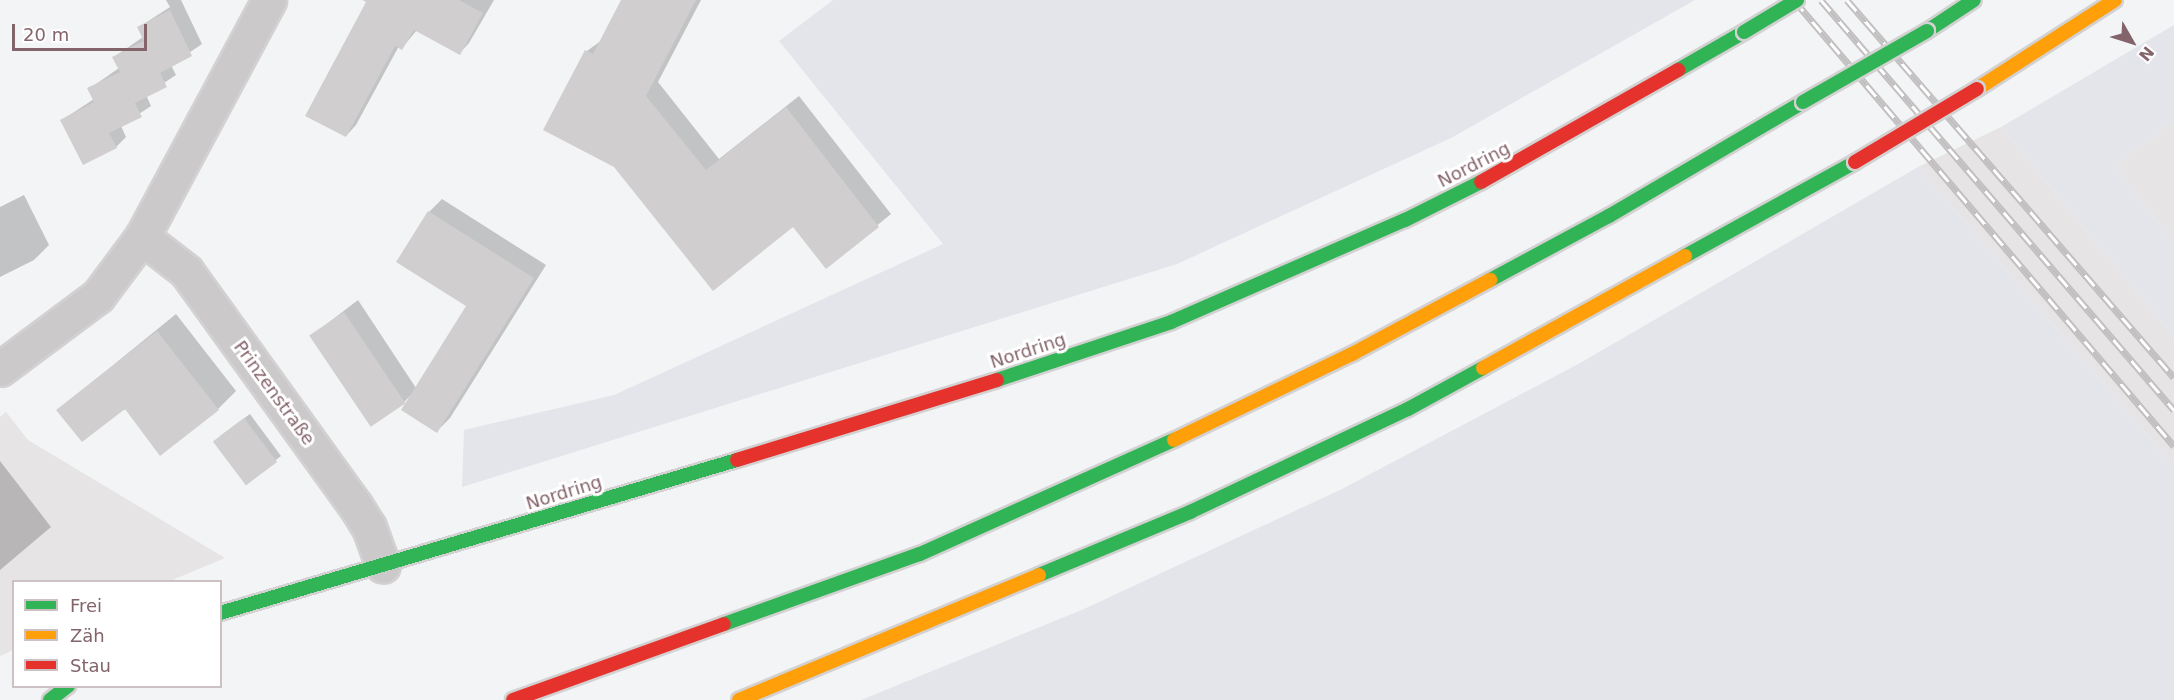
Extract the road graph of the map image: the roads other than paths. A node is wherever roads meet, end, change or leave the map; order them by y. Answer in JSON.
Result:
{"nodes":[{"id":1,"x":269,"y":0,"type":"edge"},
{"id":2,"x":1797,"y":0,"type":"edge"},
{"id":3,"x":1974,"y":0,"type":"edge"},
{"id":4,"x":2115,"y":0,"type":"edge"},
{"id":5,"x":142,"y":237,"type":"junction"},
{"id":6,"x":0,"y":369,"type":"edge"},
{"id":7,"x":383,"y":566,"type":"junction"},
{"id":8,"x":222,"y":612,"type":"edge"},
{"id":9,"x":67,"y":688,"type":"edge"},
{"id":10,"x":50,"y":700,"type":"edge"},
{"id":11,"x":513,"y":700,"type":"edge"},
{"id":12,"x":739,"y":700,"type":"edge"}],
"edges":[{"from":1,"to":5,"type":"street"},
{"from":2,"to":7,"type":"main road","name":"Nordring","bridge":true},
{"from":3,"to":11,"type":"main road","bridge":true},
{"from":4,"to":12,"type":"main road","bridge":true},
{"from":5,"to":6,"type":"street"},
{"from":5,"to":7,"type":"street","name":"Prinzenstraße"},
{"from":7,"to":8,"type":"main road","name":"Nordring"},
{"from":9,"to":10,"type":"main road"}]}
